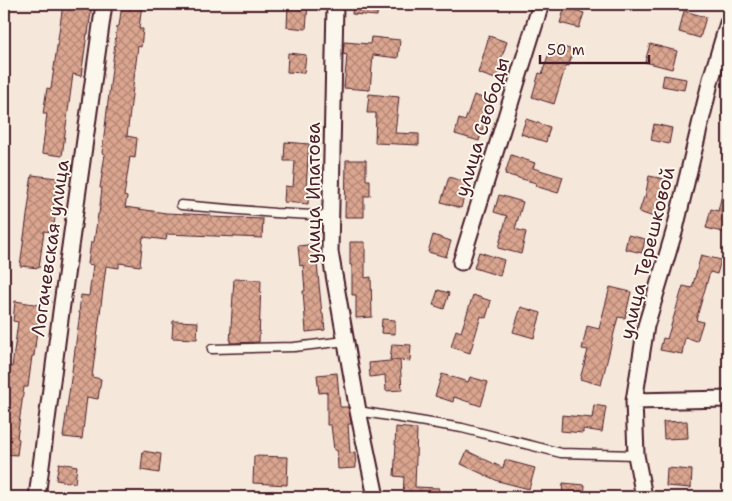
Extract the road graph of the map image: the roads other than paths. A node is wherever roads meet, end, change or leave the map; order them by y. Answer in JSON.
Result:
{"nodes":[{"id":1,"x":104,"y":4,"type":"edge"},
{"id":2,"x":335,"y":4,"type":"edge"},
{"id":3,"x":541,"y":4,"type":"edge"},
{"id":4,"x":728,"y":23,"type":"edge"},
{"id":5,"x":181,"y":205,"type":"dead end"},
{"id":6,"x":331,"y":216,"type":"junction"},
{"id":7,"x":461,"y":262,"type":"dead end"},
{"id":8,"x":346,"y":341,"type":"junction"},
{"id":9,"x":212,"y":349,"type":"dead end"},
{"id":10,"x":728,"y":399,"type":"edge"},
{"id":11,"x":634,"y":401,"type":"junction"},
{"id":12,"x":358,"y":411,"type":"junction"},
{"id":13,"x":636,"y":455,"type":"junction"},
{"id":14,"x":37,"y":497,"type":"edge"},
{"id":15,"x":376,"y":497,"type":"edge"},
{"id":16,"x":644,"y":497,"type":"edge"}],
"edges":[{"from":1,"to":14,"type":"street","name":"Логачевская улица"},
{"from":2,"to":6,"type":"street","name":"улица Ипатова"},
{"from":3,"to":7,"type":"street","name":"улица Свободы"},
{"from":4,"to":11,"type":"street","name":"улица Терешковой"},
{"from":5,"to":6,"type":"lane"},
{"from":6,"to":8,"type":"street","name":"улица Ипатова"},
{"from":8,"to":9,"type":"lane"},
{"from":8,"to":12,"type":"street","name":"улица Ипатова"},
{"from":10,"to":11,"type":"street"},
{"from":11,"to":13,"type":"street","name":"улица Терешковой"},
{"from":12,"to":13,"type":"lane"},
{"from":12,"to":15,"type":"street","name":"улица Ипатова"},
{"from":13,"to":16,"type":"street","name":"улица Терешковой"}]}
